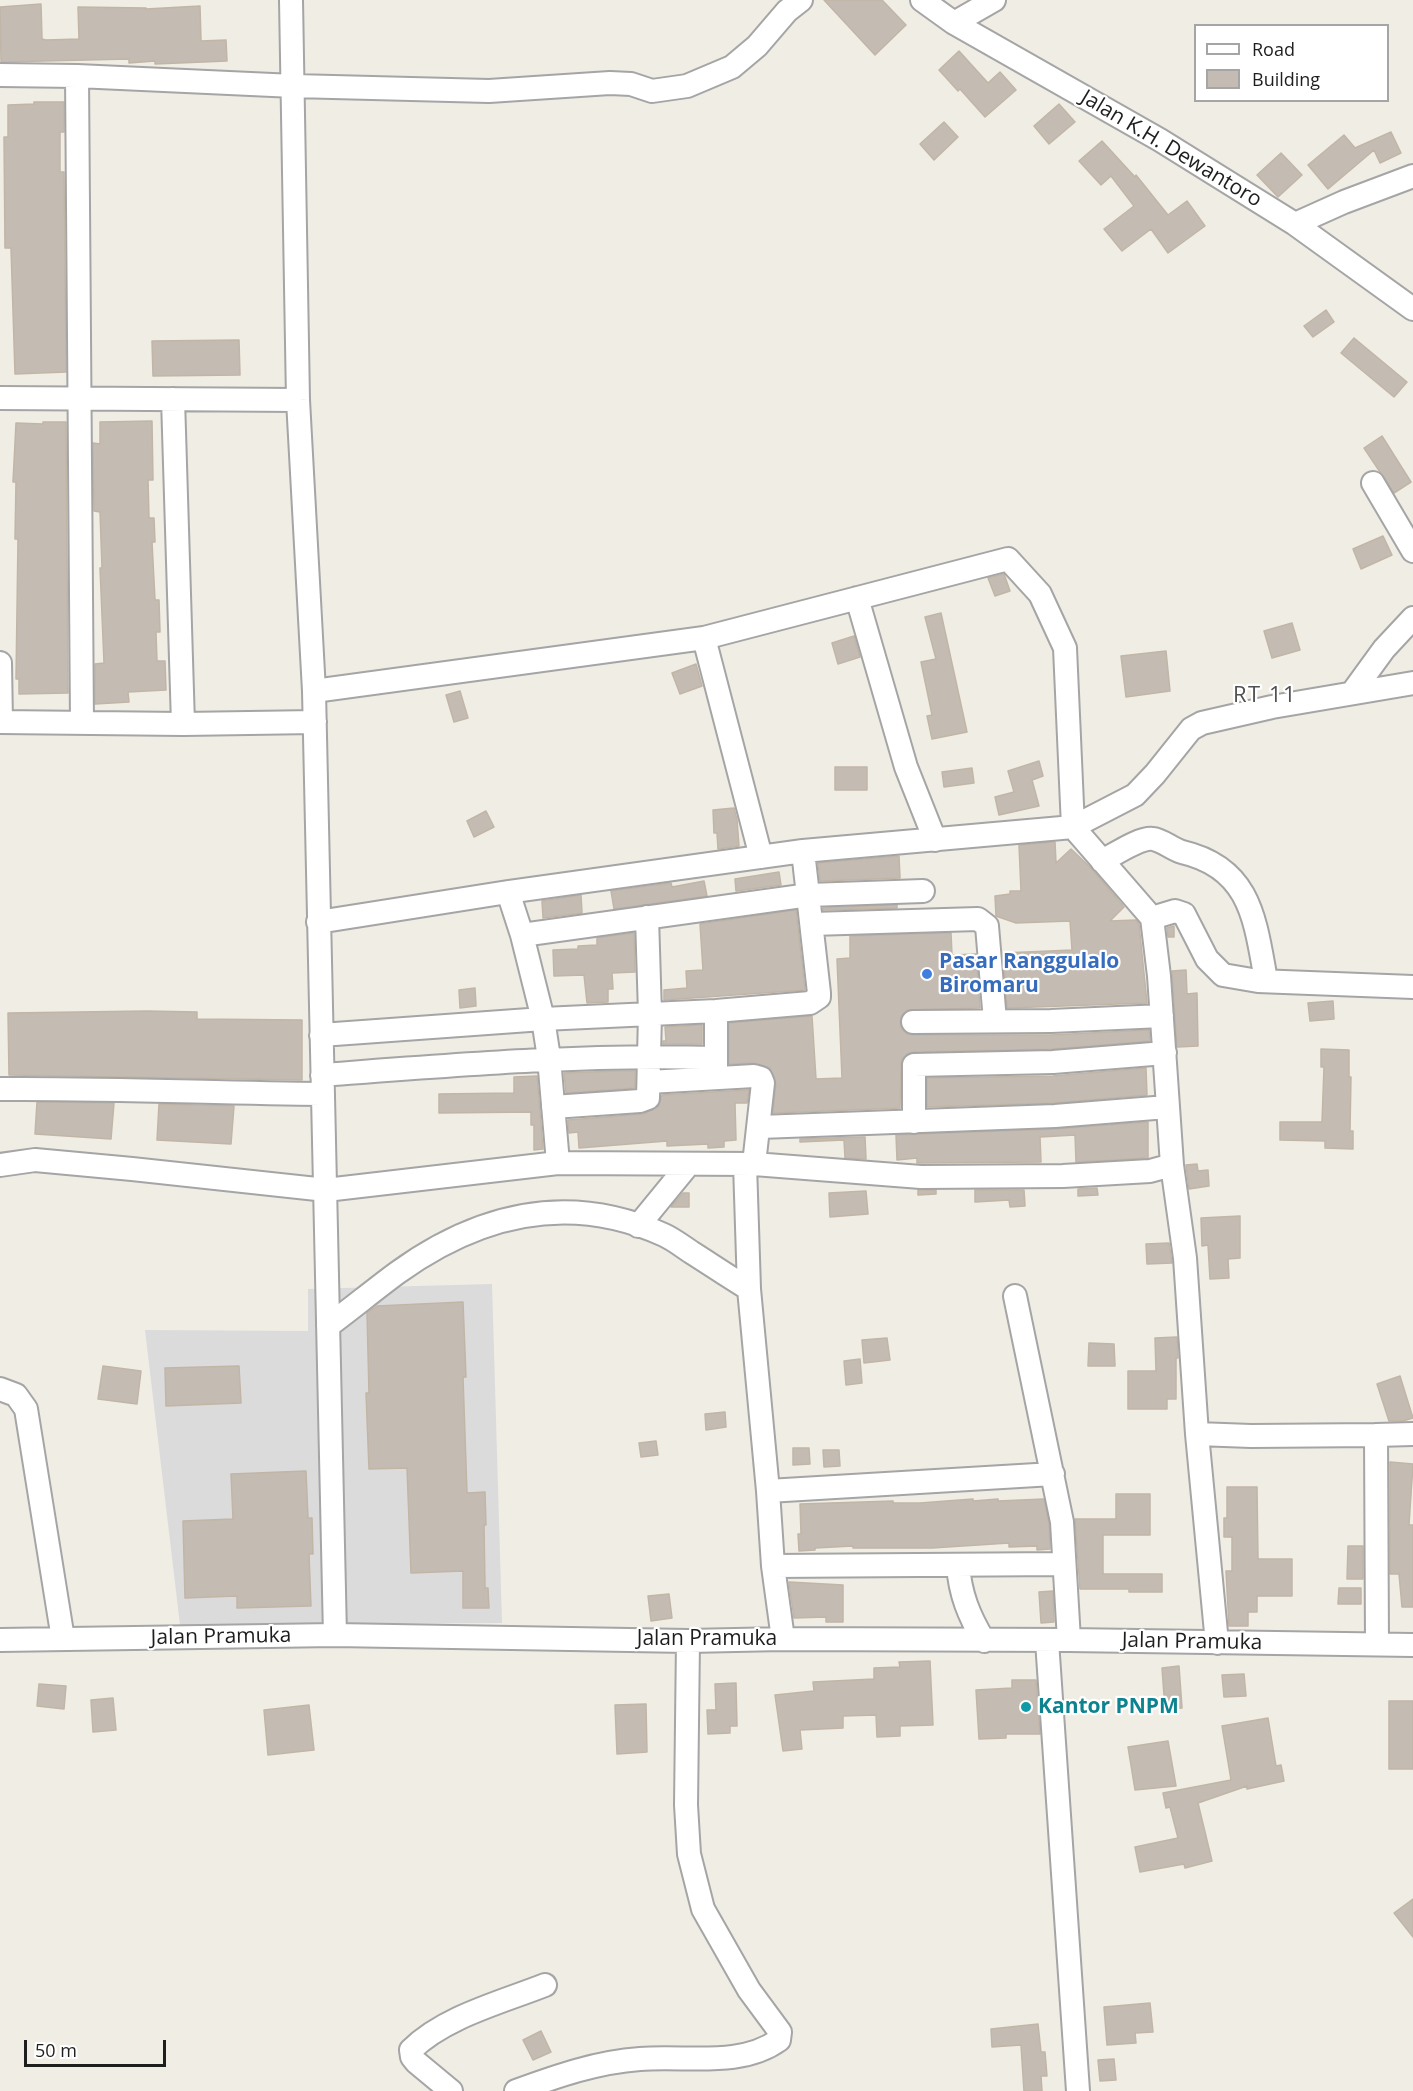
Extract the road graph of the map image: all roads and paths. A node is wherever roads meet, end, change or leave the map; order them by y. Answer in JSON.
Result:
{"nodes":[{"id":1,"x":291,"y":0,"type":"edge"},
{"id":2,"x":772,"y":0,"type":"edge"},
{"id":3,"x":801,"y":0,"type":"edge"},
{"id":4,"x":922,"y":0,"type":"edge"},
{"id":5,"x":994,"y":0,"type":"edge"},
{"id":6,"x":954,"y":23,"type":"junction"},
{"id":7,"x":764,"y":36,"type":"junction"},
{"id":8,"x":0,"y":75,"type":"edge"},
{"id":9,"x":77,"y":75,"type":"junction"},
{"id":10,"x":294,"y":86,"type":"junction"},
{"id":11,"x":1413,"y":176,"type":"edge"},
{"id":12,"x":1294,"y":224,"type":"junction"},
{"id":13,"x":1413,"y":309,"type":"edge"},
{"id":14,"x":0,"y":398,"type":"edge"},
{"id":15,"x":80,"y":399,"type":"junction"},
{"id":16,"x":172,"y":399,"type":"junction"},
{"id":17,"x":298,"y":400,"type":"junction"},
{"id":18,"x":1373,"y":483,"type":"dead end"},
{"id":19,"x":1413,"y":551,"type":"edge"},
{"id":20,"x":857,"y":598,"type":"junction"},
{"id":21,"x":1413,"y":618,"type":"edge"},
{"id":22,"x":704,"y":638,"type":"junction"},
{"id":23,"x":0,"y":663,"type":"edge"},
{"id":24,"x":1413,"y":683,"type":"edge"},
{"id":25,"x":314,"y":691,"type":"junction"},
{"id":26,"x":1352,"y":693,"type":"junction"},
{"id":27,"x":1,"y":722,"type":"edge"},
{"id":28,"x":315,"y":722,"type":"junction"},
{"id":29,"x":82,"y":723,"type":"junction"},
{"id":30,"x":183,"y":724,"type":"junction"},
{"id":31,"x":1073,"y":827,"type":"junction"},
{"id":32,"x":935,"y":840,"type":"junction"},
{"id":33,"x":803,"y":851,"type":"junction"},
{"id":34,"x":761,"y":857,"type":"junction"},
{"id":35,"x":1102,"y":861,"type":"junction"},
{"id":36,"x":923,"y":891,"type":"dead end"},
{"id":37,"x":508,"y":892,"type":"junction"},
{"id":38,"x":808,"y":895,"type":"junction"},
{"id":39,"x":647,"y":917,"type":"junction"},
{"id":40,"x":1152,"y":918,"type":"junction"},
{"id":41,"x":318,"y":922,"type":"junction"},
{"id":42,"x":812,"y":924,"type":"junction"},
{"id":43,"x":522,"y":935,"type":"junction"},
{"id":44,"x":1266,"y":980,"type":"junction"},
{"id":45,"x":1413,"y":987,"type":"edge"},
{"id":46,"x":716,"y":1011,"type":"junction"},
{"id":47,"x":650,"y":1014,"type":"junction"},
{"id":48,"x":1162,"y":1016,"type":"junction"},
{"id":49,"x":543,"y":1019,"type":"junction"},
{"id":50,"x":913,"y":1022,"type":"dead end"},
{"id":51,"x":996,"y":1022,"type":"junction"},
{"id":52,"x":454,"y":1026,"type":"junction"},
{"id":53,"x":321,"y":1035,"type":"junction"},
{"id":54,"x":1165,"y":1053,"type":"junction"},
{"id":55,"x":648,"y":1056,"type":"junction"},
{"id":56,"x":549,"y":1058,"type":"junction"},
{"id":57,"x":456,"y":1065,"type":"junction"},
{"id":58,"x":716,"y":1069,"type":"junction"},
{"id":59,"x":649,"y":1082,"type":"junction"},
{"id":60,"x":323,"y":1084,"type":"junction"},
{"id":61,"x":0,"y":1089,"type":"edge"},
{"id":62,"x":553,"y":1107,"type":"junction"},
{"id":63,"x":1167,"y":1107,"type":"junction"},
{"id":64,"x":914,"y":1122,"type":"junction"},
{"id":65,"x":760,"y":1127,"type":"junction"},
{"id":66,"x":558,"y":1162,"type":"junction"},
{"id":67,"x":749,"y":1164,"type":"junction"},
{"id":68,"x":0,"y":1165,"type":"edge"},
{"id":69,"x":688,"y":1165,"type":"junction"},
{"id":70,"x":1172,"y":1165,"type":"junction"},
{"id":71,"x":326,"y":1190,"type":"junction"},
{"id":72,"x":638,"y":1226,"type":"junction"},
{"id":73,"x":749,"y":1289,"type":"junction"},
{"id":74,"x":1015,"y":1296,"type":"dead end"},
{"id":75,"x":328,"y":1326,"type":"junction"},
{"id":76,"x":0,"y":1389,"type":"edge"},
{"id":77,"x":1197,"y":1434,"type":"junction"},
{"id":78,"x":1413,"y":1434,"type":"edge"},
{"id":79,"x":1376,"y":1435,"type":"junction"},
{"id":80,"x":1053,"y":1474,"type":"junction"},
{"id":81,"x":768,"y":1491,"type":"junction"},
{"id":82,"x":1063,"y":1564,"type":"junction"},
{"id":83,"x":958,"y":1565,"type":"junction"},
{"id":84,"x":773,"y":1566,"type":"junction"},
{"id":85,"x":335,"y":1635,"type":"junction"},
{"id":86,"x":63,"y":1639,"type":"junction"},
{"id":87,"x":783,"y":1639,"type":"junction"},
{"id":88,"x":0,"y":1640,"type":"edge"},
{"id":89,"x":1058,"y":1640,"type":"junction"},
{"id":90,"x":688,"y":1641,"type":"junction"},
{"id":91,"x":984,"y":1641,"type":"junction"},
{"id":92,"x":1217,"y":1643,"type":"junction"},
{"id":93,"x":1377,"y":1644,"type":"junction"},
{"id":94,"x":1413,"y":1645,"type":"edge"},
{"id":95,"x":545,"y":1985,"type":"dead end"},
{"id":96,"x":451,"y":2091,"type":"edge"},
{"id":97,"x":516,"y":2091,"type":"edge"},
{"id":98,"x":1078,"y":2091,"type":"edge"}],
"edges":[{"from":1,"to":10,"type":"street"},
{"from":2,"to":7,"type":"street"},
{"from":3,"to":7,"type":"street"},
{"from":4,"to":6,"type":"street","name":"Jalan K.H. Dewantoro"},
{"from":5,"to":6,"type":"street"},
{"from":6,"to":12,"type":"street","name":"Jalan K.H. Dewantoro"},
{"from":7,"to":10,"type":"street"},
{"from":8,"to":9,"type":"street"},
{"from":9,"to":10,"type":"street"},
{"from":9,"to":15,"type":"street"},
{"from":10,"to":17,"type":"street"},
{"from":11,"to":12,"type":"street"},
{"from":12,"to":13,"type":"street","name":"Jalan K.H. Dewantoro"},
{"from":14,"to":15,"type":"street"},
{"from":15,"to":16,"type":"street"},
{"from":15,"to":29,"type":"street"},
{"from":16,"to":17,"type":"street"},
{"from":16,"to":30,"type":"street"},
{"from":17,"to":25,"type":"street"},
{"from":18,"to":19,"type":"street"},
{"from":20,"to":22,"type":"street"},
{"from":20,"to":31,"type":"street"},
{"from":20,"to":32,"type":"street"},
{"from":21,"to":26,"type":"street"},
{"from":22,"to":25,"type":"street"},
{"from":22,"to":34,"type":"street"},
{"from":23,"to":27,"type":"street"},
{"from":24,"to":26,"type":"street"},
{"from":25,"to":28,"type":"street"},
{"from":26,"to":31,"type":"street"},
{"from":27,"to":29,"type":"street"},
{"from":28,"to":30,"type":"street"},
{"from":28,"to":41,"type":"street"},
{"from":29,"to":30,"type":"street"},
{"from":31,"to":32,"type":"street"},
{"from":31,"to":35,"type":"street"},
{"from":32,"to":33,"type":"street"},
{"from":33,"to":34,"type":"street"},
{"from":33,"to":38,"type":"street"},
{"from":34,"to":37,"type":"street"},
{"from":35,"to":40,"type":"street"},
{"from":35,"to":44,"type":"street"},
{"from":36,"to":38,"type":"street"},
{"from":37,"to":41,"type":"street"},
{"from":37,"to":43,"type":"street"},
{"from":38,"to":39,"type":"street"},
{"from":38,"to":42,"type":"street"},
{"from":39,"to":43,"type":"street"},
{"from":39,"to":47,"type":"street"},
{"from":40,"to":44,"type":"street"},
{"from":40,"to":48,"type":"street"},
{"from":41,"to":53,"type":"street"},
{"from":42,"to":46,"type":"street"},
{"from":42,"to":51,"type":"street"},
{"from":43,"to":49,"type":"street"},
{"from":44,"to":45,"type":"street"},
{"from":46,"to":47,"type":"street"},
{"from":46,"to":58,"type":"street"},
{"from":47,"to":49,"type":"street"},
{"from":47,"to":55,"type":"street"},
{"from":48,"to":51,"type":"street"},
{"from":48,"to":54,"type":"street"},
{"from":49,"to":52,"type":"street"},
{"from":49,"to":56,"type":"street"},
{"from":50,"to":51,"type":"street"},
{"from":52,"to":53,"type":"street"},
{"from":52,"to":57,"type":"street"},
{"from":53,"to":60,"type":"street"},
{"from":54,"to":63,"type":"street"},
{"from":54,"to":64,"type":"street"},
{"from":55,"to":56,"type":"street"},
{"from":55,"to":58,"type":"street"},
{"from":55,"to":59,"type":"street"},
{"from":56,"to":57,"type":"street"},
{"from":56,"to":62,"type":"street"},
{"from":57,"to":60,"type":"street"},
{"from":58,"to":59,"type":"street"},
{"from":58,"to":65,"type":"street"},
{"from":59,"to":62,"type":"street"},
{"from":60,"to":61,"type":"street"},
{"from":60,"to":71,"type":"street"},
{"from":62,"to":66,"type":"street"},
{"from":63,"to":64,"type":"street"},
{"from":63,"to":70,"type":"street"},
{"from":64,"to":65,"type":"street"},
{"from":65,"to":67,"type":"street"},
{"from":66,"to":69,"type":"street"},
{"from":66,"to":71,"type":"street"},
{"from":67,"to":69,"type":"street"},
{"from":67,"to":70,"type":"street"},
{"from":67,"to":73,"type":"street"},
{"from":68,"to":71,"type":"street"},
{"from":69,"to":72,"type":"street"},
{"from":70,"to":77,"type":"street"},
{"from":71,"to":75,"type":"street"},
{"from":72,"to":73,"type":"street"},
{"from":72,"to":75,"type":"street"},
{"from":73,"to":81,"type":"street"},
{"from":74,"to":80,"type":"street"},
{"from":75,"to":85,"type":"street"},
{"from":76,"to":86,"type":"street"},
{"from":77,"to":79,"type":"street"},
{"from":77,"to":92,"type":"street"},
{"from":78,"to":79,"type":"street"},
{"from":79,"to":93,"type":"street"},
{"from":80,"to":81,"type":"street"},
{"from":80,"to":82,"type":"street"},
{"from":81,"to":84,"type":"street"},
{"from":82,"to":83,"type":"street"},
{"from":82,"to":89,"type":"street"},
{"from":83,"to":84,"type":"street"},
{"from":83,"to":91,"type":"street"},
{"from":84,"to":87,"type":"street"},
{"from":85,"to":86,"type":"street","name":"Jalan Pramuka"},
{"from":85,"to":90,"type":"street","name":"Jalan Pramuka"},
{"from":86,"to":88,"type":"street","name":"Jalan Pramuka"},
{"from":87,"to":90,"type":"street","name":"Jalan Pramuka"},
{"from":87,"to":91,"type":"street","name":"Jalan Pramuka"},
{"from":89,"to":91,"type":"street","name":"Jalan Pramuka"},
{"from":89,"to":92,"type":"street","name":"Jalan Pramuka"},
{"from":89,"to":98,"type":"street"},
{"from":90,"to":97,"type":"street"},
{"from":92,"to":93,"type":"street","name":"Jalan Pramuka"},
{"from":93,"to":94,"type":"street","name":"Jalan Pramuka"},
{"from":95,"to":96,"type":"street"}]}
